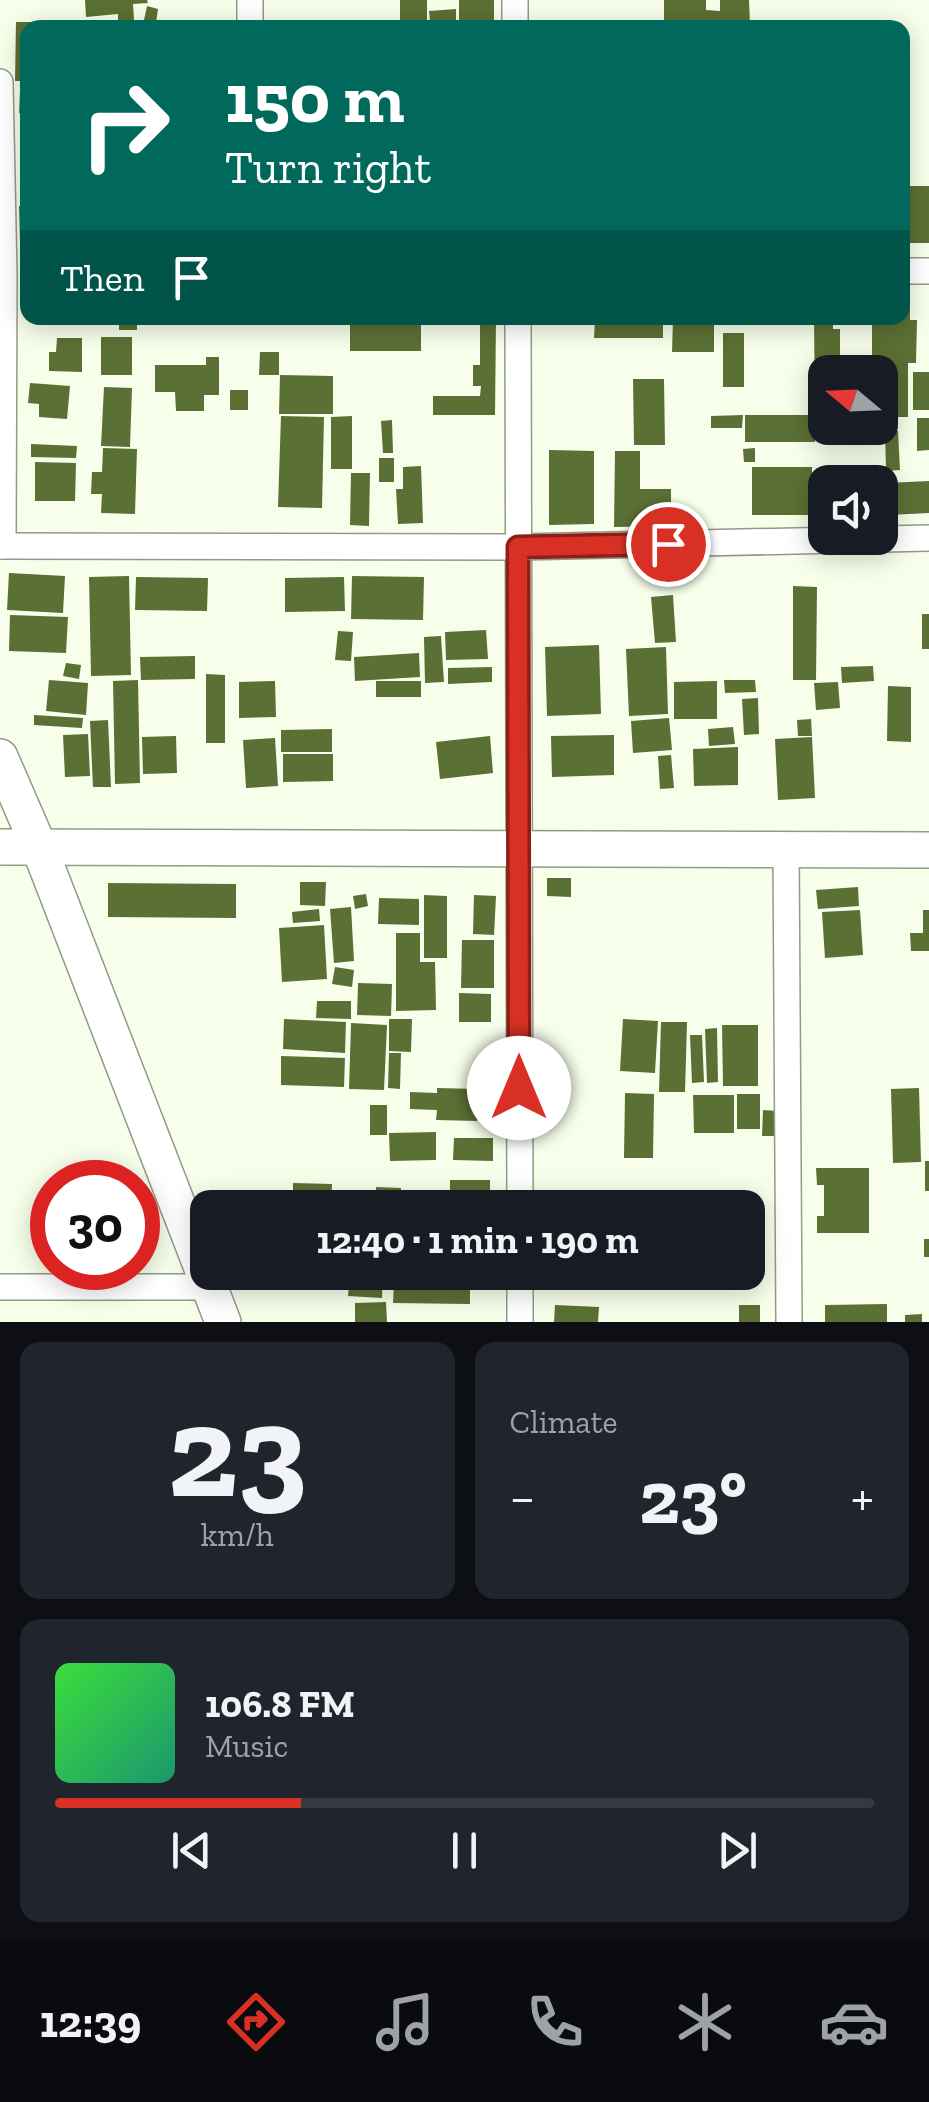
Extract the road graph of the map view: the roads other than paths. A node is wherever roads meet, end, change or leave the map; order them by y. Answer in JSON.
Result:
{"nodes":[{"id":1,"x":0,"y":82,"type":"edge"},
{"id":2,"x":11,"y":276,"type":"edge"},
{"id":3,"x":518,"y":325,"type":"edge"},
{"id":4,"x":929,"y":538,"type":"edge"},
{"id":5,"x":2,"y":546,"type":"edge"},
{"id":6,"x":518,"y":547,"type":"junction"},
{"id":7,"x":0,"y":757,"type":"edge"},
{"id":8,"x":0,"y":846,"type":"edge"},
{"id":9,"x":39,"y":847,"type":"junction"},
{"id":10,"x":519,"y":848,"type":"junction"},
{"id":11,"x":786,"y":849,"type":"junction"},
{"id":12,"x":929,"y":850,"type":"edge"},
{"id":13,"x":520,"y":1190,"type":"edge"},
{"id":14,"x":190,"y":1238,"type":"edge"},
{"id":15,"x":0,"y":1287,"type":"edge"},
{"id":16,"x":190,"y":1287,"type":"edge"},
{"id":17,"x":210,"y":1290,"type":"edge"},
{"id":18,"x":520,"y":1290,"type":"edge"},
{"id":19,"x":222,"y":1322,"type":"edge"},
{"id":20,"x":520,"y":1322,"type":"edge"},
{"id":21,"x":790,"y":1322,"type":"edge"}],
"edges":[{"from":1,"to":2,"type":"street"},
{"from":2,"to":5,"type":"street"},
{"from":3,"to":6,"type":"street"},
{"from":4,"to":6,"type":"street"},
{"from":5,"to":6,"type":"street"},
{"from":6,"to":10,"type":"street"},
{"from":7,"to":9,"type":"street"},
{"from":8,"to":9,"type":"street"},
{"from":9,"to":10,"type":"street"},
{"from":9,"to":14,"type":"street"},
{"from":10,"to":11,"type":"street"},
{"from":10,"to":13,"type":"street"},
{"from":11,"to":12,"type":"street"},
{"from":11,"to":21,"type":"street"},
{"from":15,"to":16,"type":"street"},
{"from":17,"to":19,"type":"street"},
{"from":18,"to":20,"type":"street"}]}
